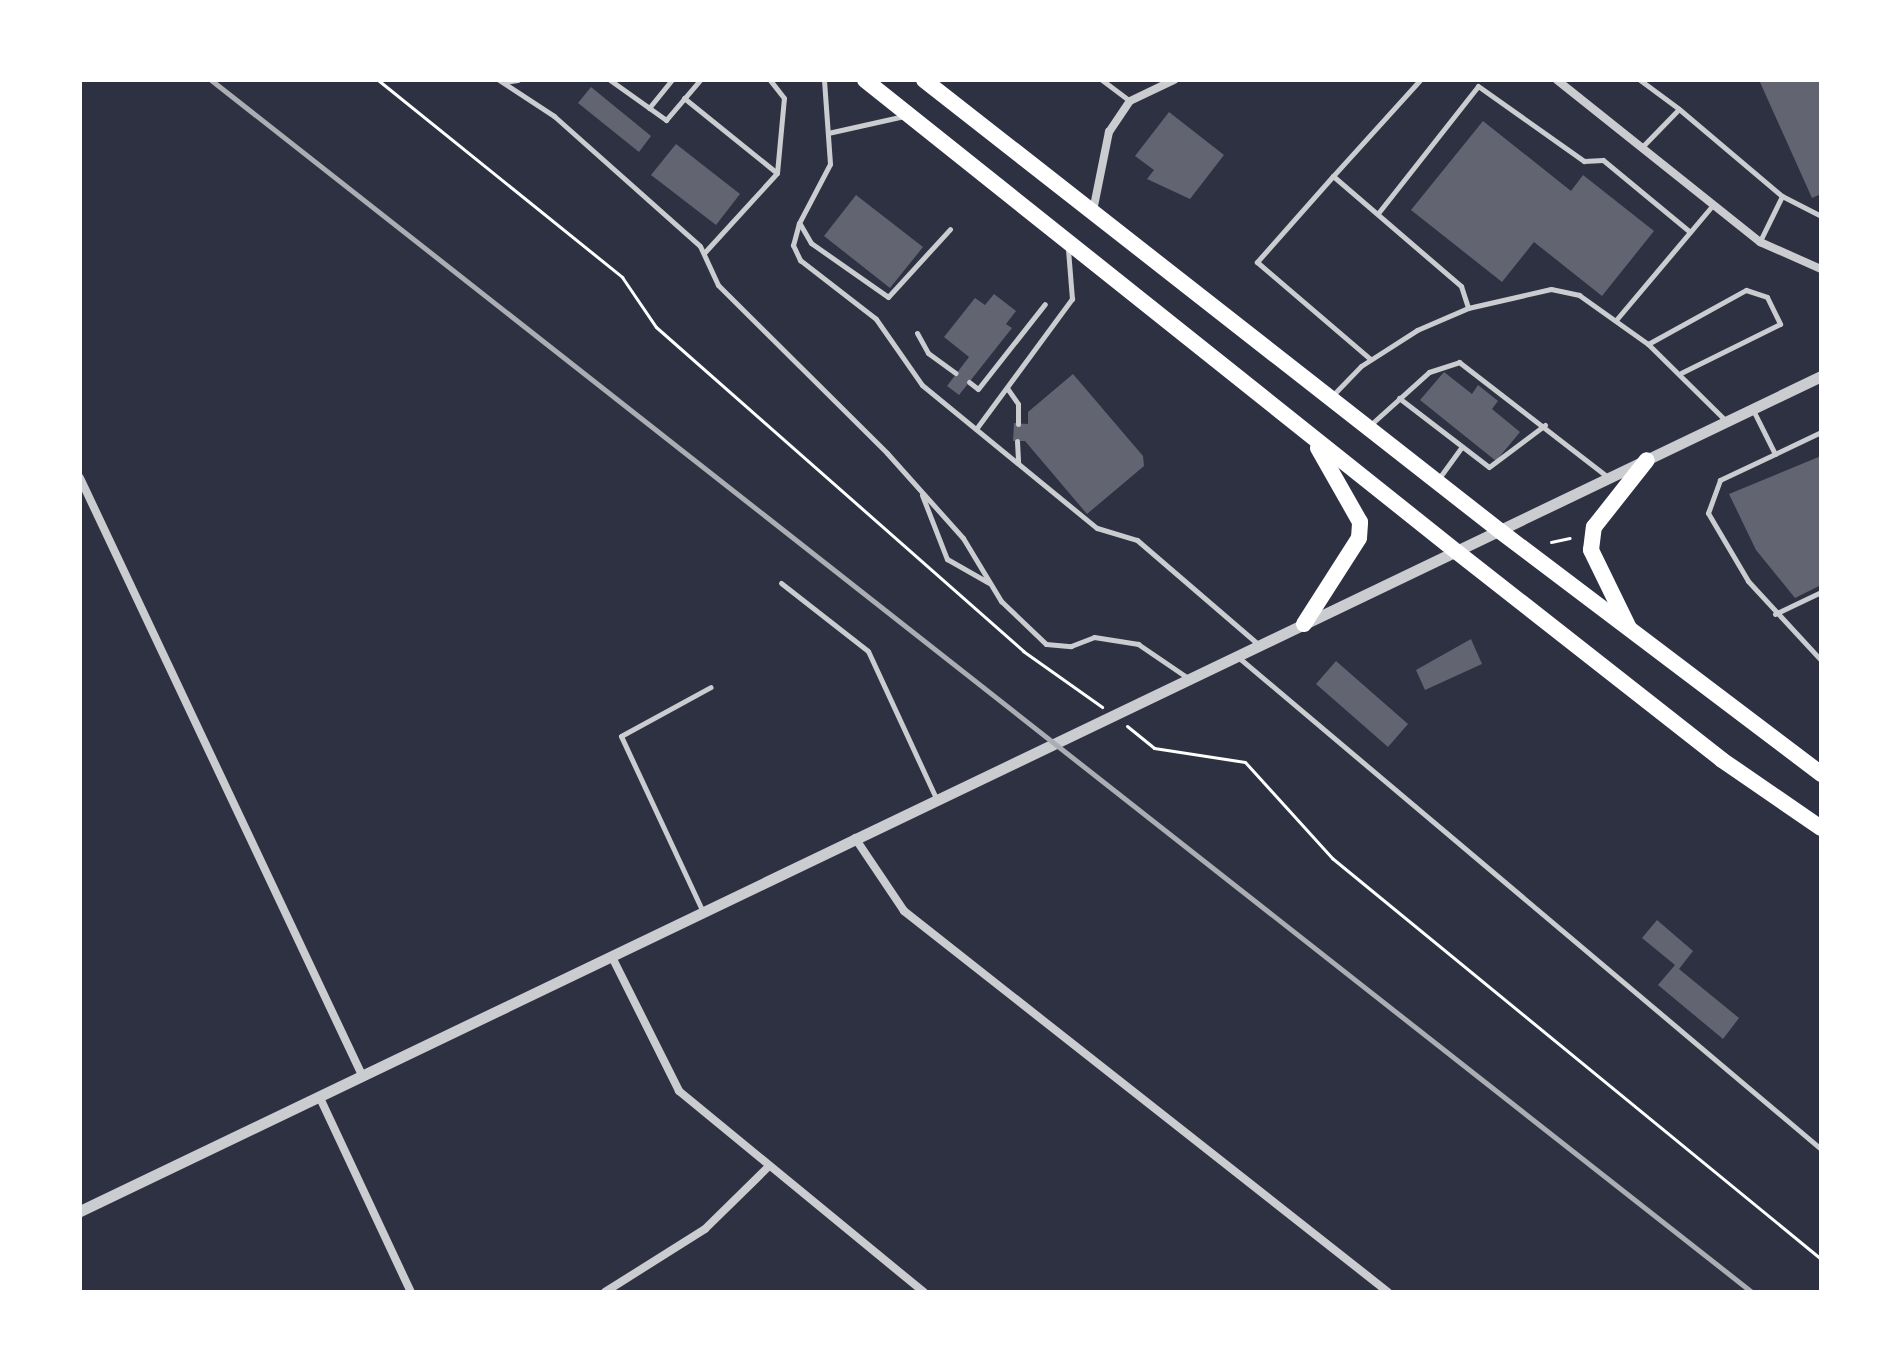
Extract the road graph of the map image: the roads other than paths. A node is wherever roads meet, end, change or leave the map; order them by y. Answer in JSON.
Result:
{"nodes":[{"id":1,"x":518,"y":80,"type":"edge"},
{"id":2,"x":610,"y":80,"type":"edge"},
{"id":3,"x":672,"y":80,"type":"edge"},
{"id":4,"x":700,"y":80,"type":"edge"},
{"id":5,"x":770,"y":80,"type":"edge"},
{"id":6,"x":824,"y":80,"type":"edge"},
{"id":7,"x":865,"y":80,"type":"edge"},
{"id":8,"x":924,"y":80,"type":"edge"},
{"id":9,"x":1102,"y":80,"type":"edge"},
{"id":10,"x":1174,"y":80,"type":"edge"},
{"id":11,"x":1420,"y":80,"type":"edge"},
{"id":12,"x":1557,"y":80,"type":"edge"},
{"id":13,"x":1640,"y":80,"type":"edge"},
{"id":14,"x":501,"y":81,"type":"edge"},
{"id":15,"x":684,"y":98,"type":"junction"},
{"id":16,"x":1130,"y":101,"type":"junction"},
{"id":17,"x":649,"y":108,"type":"junction"},
{"id":18,"x":1679,"y":109,"type":"junction"},
{"id":19,"x":910,"y":115,"type":"junction"},
{"id":20,"x":828,"y":133,"type":"junction"},
{"id":21,"x":1641,"y":148,"type":"junction"},
{"id":22,"x":777,"y":173,"type":"junction"},
{"id":23,"x":1333,"y":176,"type":"junction"},
{"id":24,"x":1782,"y":196,"type":"junction"},
{"id":25,"x":1713,"y":205,"type":"junction"},
{"id":26,"x":1093,"y":211,"type":"junction"},
{"id":27,"x":1379,"y":212,"type":"junction"},
{"id":28,"x":1821,"y":216,"type":"edge"},
{"id":29,"x":799,"y":223,"type":"junction"},
{"id":30,"x":950,"y":229,"type":"dead end"},
{"id":31,"x":1690,"y":232,"type":"junction"},
{"id":32,"x":1066,"y":240,"type":"junction"},
{"id":33,"x":1760,"y":242,"type":"junction"},
{"id":34,"x":703,"y":254,"type":"junction"},
{"id":35,"x":1821,"y":269,"type":"edge"},
{"id":36,"x":1045,"y":304,"type":"dead end"},
{"id":37,"x":1468,"y":308,"type":"junction"},
{"id":38,"x":1616,"y":320,"type":"junction"},
{"id":39,"x":917,"y":333,"type":"dead end"},
{"id":40,"x":1648,"y":344,"type":"junction"},
{"id":41,"x":1370,"y":359,"type":"junction"},
{"id":42,"x":1821,"y":369,"type":"edge"},
{"id":43,"x":956,"y":373,"type":"dead end"},
{"id":44,"x":1681,"y":373,"type":"junction"},
{"id":45,"x":1816,"y":379,"type":"edge"},
{"id":46,"x":969,"y":382,"type":"dead end"},
{"id":47,"x":1007,"y":388,"type":"junction"},
{"id":48,"x":1330,"y":398,"type":"junction"},
{"id":49,"x":1399,"y":398,"type":"junction"},
{"id":50,"x":1753,"y":409,"type":"junction"},
{"id":51,"x":1727,"y":421,"type":"junction"},
{"id":52,"x":1018,"y":424,"type":"dead end"},
{"id":53,"x":1545,"y":425,"type":"junction"},
{"id":54,"x":1368,"y":427,"type":"junction"},
{"id":55,"x":976,"y":429,"type":"junction"},
{"id":56,"x":1821,"y":432,"type":"edge"},
{"id":57,"x":1310,"y":436,"type":"junction"},
{"id":58,"x":1017,"y":441,"type":"dead end"},
{"id":59,"x":1461,"y":448,"type":"junction"},
{"id":60,"x":1775,"y":454,"type":"junction"},
{"id":61,"x":1647,"y":460,"type":"junction"},
{"id":62,"x":1018,"y":463,"type":"junction"},
{"id":63,"x":80,"y":478,"type":"edge"},
{"id":64,"x":1609,"y":478,"type":"junction"},
{"id":65,"x":1437,"y":481,"type":"junction"},
{"id":66,"x":920,"y":490,"type":"junction"},
{"id":67,"x":1500,"y":531,"type":"junction"},
{"id":68,"x":1457,"y":552,"type":"junction"},
{"id":69,"x":781,"y":583,"type":"dead end"},
{"id":70,"x":990,"y":584,"type":"junction"},
{"id":71,"x":1821,"y":592,"type":"edge"},
{"id":72,"x":1775,"y":614,"type":"junction"},
{"id":73,"x":1304,"y":624,"type":"junction"},
{"id":74,"x":1634,"y":636,"type":"junction"},
{"id":75,"x":1259,"y":645,"type":"junction"},
{"id":76,"x":1237,"y":656,"type":"junction"},
{"id":77,"x":1821,"y":660,"type":"edge"},
{"id":78,"x":1189,"y":679,"type":"junction"},
{"id":79,"x":711,"y":687,"type":"dead end"},
{"id":80,"x":1821,"y":774,"type":"edge"},
{"id":81,"x":937,"y":799,"type":"junction"},
{"id":82,"x":1821,"y":828,"type":"edge"},
{"id":83,"x":855,"y":838,"type":"junction"},
{"id":84,"x":703,"y":912,"type":"junction"},
{"id":85,"x":612,"y":957,"type":"junction"},
{"id":86,"x":362,"y":1075,"type":"junction"},
{"id":87,"x":320,"y":1098,"type":"junction"},
{"id":88,"x":1821,"y":1149,"type":"edge"},
{"id":89,"x":767,"y":1168,"type":"junction"},
{"id":90,"x":80,"y":1211,"type":"edge"},
{"id":91,"x":411,"y":1292,"type":"edge"},
{"id":92,"x":605,"y":1292,"type":"edge"},
{"id":93,"x":924,"y":1292,"type":"edge"},
{"id":94,"x":1388,"y":1292,"type":"edge"}],
"edges":[{"from":1,"to":14,"type":"lane"},
{"from":2,"to":17,"type":"lane"},
{"from":3,"to":17,"type":"lane"},
{"from":4,"to":15,"type":"lane"},
{"from":5,"to":22,"type":"lane"},
{"from":6,"to":20,"type":"lane"},
{"from":7,"to":19,"type":"highway"},
{"from":8,"to":26,"type":"highway"},
{"from":9,"to":16,"type":"lane"},
{"from":10,"to":16,"type":"street"},
{"from":11,"to":23,"type":"lane"},
{"from":12,"to":21,"type":"street"},
{"from":13,"to":18,"type":"lane"},
{"from":14,"to":34,"type":"lane"},
{"from":15,"to":17,"type":"lane"},
{"from":15,"to":22,"type":"lane"},
{"from":16,"to":26,"type":"street"},
{"from":18,"to":21,"type":"lane"},
{"from":18,"to":24,"type":"lane"},
{"from":19,"to":20,"type":"lane"},
{"from":19,"to":32,"type":"highway"},
{"from":20,"to":29,"type":"lane"},
{"from":21,"to":25,"type":"street"},
{"from":22,"to":34,"type":"lane"},
{"from":23,"to":27,"type":"lane"},
{"from":23,"to":41,"type":"lane"},
{"from":24,"to":28,"type":"lane"},
{"from":24,"to":33,"type":"lane"},
{"from":25,"to":31,"type":"lane"},
{"from":25,"to":33,"type":"street"},
{"from":26,"to":48,"type":"highway"},
{"from":27,"to":31,"type":"lane"},
{"from":27,"to":37,"type":"lane"},
{"from":29,"to":30,"type":"lane"},
{"from":29,"to":55,"type":"lane"},
{"from":31,"to":38,"type":"lane"},
{"from":32,"to":47,"type":"lane"},
{"from":32,"to":57,"type":"highway"},
{"from":33,"to":35,"type":"street"},
{"from":34,"to":66,"type":"lane"},
{"from":36,"to":46,"type":"lane"},
{"from":37,"to":38,"type":"lane"},
{"from":37,"to":41,"type":"lane"},
{"from":38,"to":40,"type":"lane"},
{"from":39,"to":43,"type":"lane"},
{"from":40,"to":44,"type":"lane"},
{"from":40,"to":44,"type":"lane"},
{"from":41,"to":48,"type":"lane"},
{"from":42,"to":45,"type":"street"},
{"from":44,"to":51,"type":"lane"},
{"from":45,"to":50,"type":"street"},
{"from":47,"to":52,"type":"lane"},
{"from":47,"to":55,"type":"lane"},
{"from":48,"to":54,"type":"highway"},
{"from":49,"to":53,"type":"lane"},
{"from":49,"to":54,"type":"lane"},
{"from":49,"to":59,"type":"lane"},
{"from":50,"to":51,"type":"street"},
{"from":50,"to":60,"type":"lane"},
{"from":51,"to":61,"type":"street"},
{"from":53,"to":59,"type":"lane"},
{"from":53,"to":64,"type":"lane"},
{"from":54,"to":65,"type":"highway"},
{"from":55,"to":62,"type":"lane"},
{"from":56,"to":60,"type":"lane"},
{"from":57,"to":68,"type":"highway"},
{"from":57,"to":73,"type":"highway"},
{"from":58,"to":62,"type":"lane"},
{"from":59,"to":65,"type":"lane"},
{"from":60,"to":72,"type":"lane"},
{"from":61,"to":64,"type":"street"},
{"from":61,"to":74,"type":"highway"},
{"from":62,"to":75,"type":"lane"},
{"from":63,"to":86,"type":"street"},
{"from":64,"to":67,"type":"street"},
{"from":65,"to":67,"type":"highway"},
{"from":66,"to":70,"type":"lane"},
{"from":66,"to":70,"type":"lane"},
{"from":67,"to":68,"type":"street"},
{"from":67,"to":74,"type":"highway"},
{"from":68,"to":73,"type":"street"},
{"from":68,"to":82,"type":"highway"},
{"from":69,"to":81,"type":"lane"},
{"from":70,"to":78,"type":"lane"},
{"from":71,"to":72,"type":"lane"},
{"from":72,"to":77,"type":"lane"},
{"from":73,"to":75,"type":"street"},
{"from":74,"to":80,"type":"highway"},
{"from":75,"to":76,"type":"street"},
{"from":76,"to":78,"type":"street"},
{"from":76,"to":88,"type":"lane"},
{"from":78,"to":81,"type":"street"},
{"from":79,"to":84,"type":"lane"},
{"from":81,"to":83,"type":"street"},
{"from":83,"to":84,"type":"street"},
{"from":83,"to":94,"type":"street"},
{"from":84,"to":85,"type":"street"},
{"from":85,"to":86,"type":"street"},
{"from":85,"to":89,"type":"street"},
{"from":86,"to":87,"type":"street"},
{"from":87,"to":90,"type":"street"},
{"from":87,"to":91,"type":"street"},
{"from":89,"to":92,"type":"street"},
{"from":89,"to":93,"type":"street"}]}
